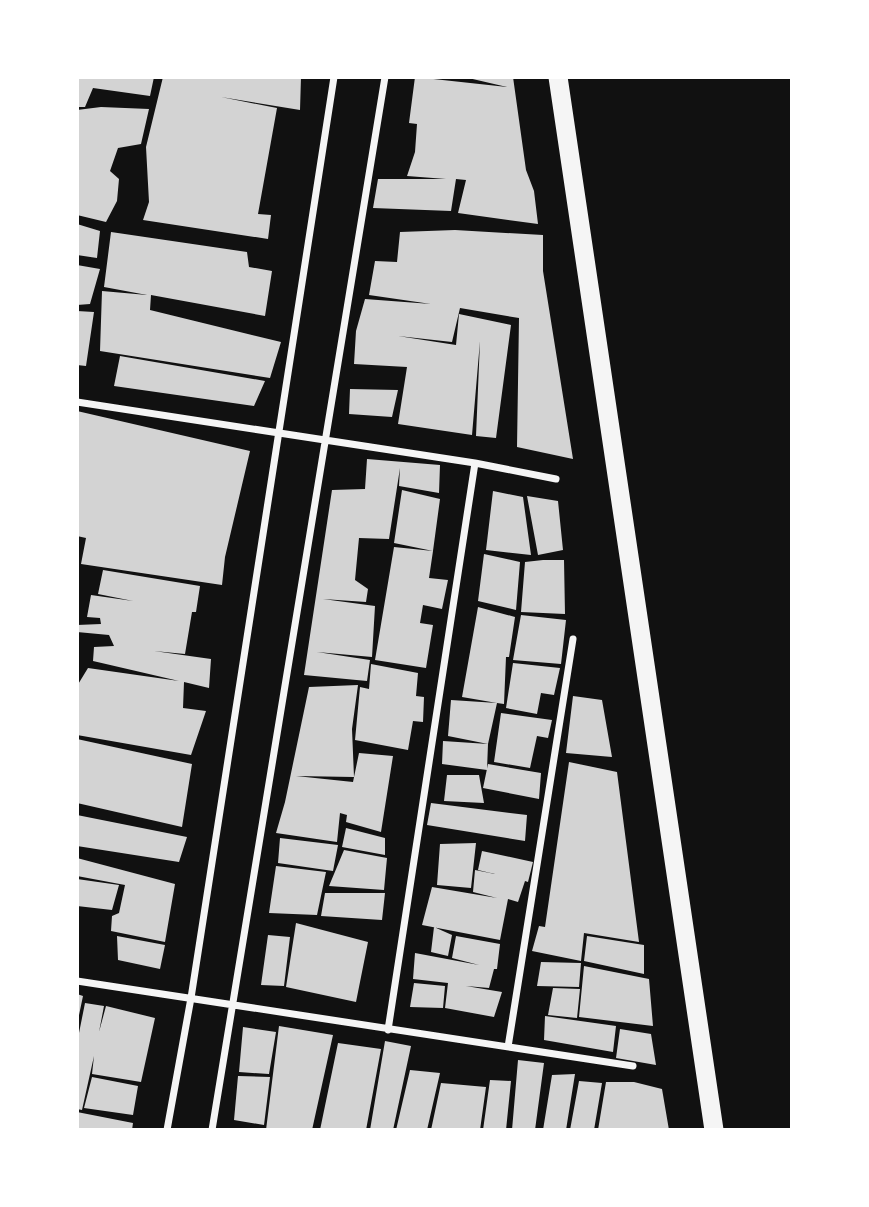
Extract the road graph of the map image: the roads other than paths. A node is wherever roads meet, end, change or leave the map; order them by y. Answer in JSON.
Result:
{"nodes":[{"id":1,"x":334,"y":77,"type":"edge"},
{"id":2,"x":385,"y":77,"type":"edge"},
{"id":3,"x":558,"y":77,"type":"edge"},
{"id":4,"x":77,"y":402,"type":"edge"},
{"id":5,"x":278,"y":433,"type":"junction"},
{"id":6,"x":326,"y":440,"type":"junction"},
{"id":7,"x":475,"y":463,"type":"junction"},
{"id":8,"x":556,"y":479,"type":"dead end"},
{"id":9,"x":573,"y":639,"type":"dead end"},
{"id":10,"x":77,"y":981,"type":"edge"},
{"id":11,"x":191,"y":998,"type":"junction"},
{"id":12,"x":232,"y":1004,"type":"junction"},
{"id":13,"x":388,"y":1030,"type":"junction"},
{"id":14,"x":508,"y":1047,"type":"junction"},
{"id":15,"x":633,"y":1066,"type":"dead end"},
{"id":16,"x":167,"y":1130,"type":"edge"},
{"id":17,"x":212,"y":1130,"type":"edge"},
{"id":18,"x":714,"y":1130,"type":"edge"}],
"edges":[{"from":1,"to":5,"type":"street"},
{"from":2,"to":6,"type":"street"},
{"from":3,"to":18,"type":"highway"},
{"from":4,"to":5,"type":"street"},
{"from":5,"to":6,"type":"street"},
{"from":5,"to":11,"type":"street"},
{"from":6,"to":7,"type":"street"},
{"from":6,"to":12,"type":"street"},
{"from":7,"to":8,"type":"street"},
{"from":7,"to":13,"type":"street"},
{"from":9,"to":14,"type":"street"},
{"from":10,"to":11,"type":"street"},
{"from":11,"to":12,"type":"street"},
{"from":11,"to":16,"type":"street"},
{"from":12,"to":13,"type":"street"},
{"from":12,"to":17,"type":"street"},
{"from":13,"to":14,"type":"street"},
{"from":14,"to":15,"type":"street"}]}
